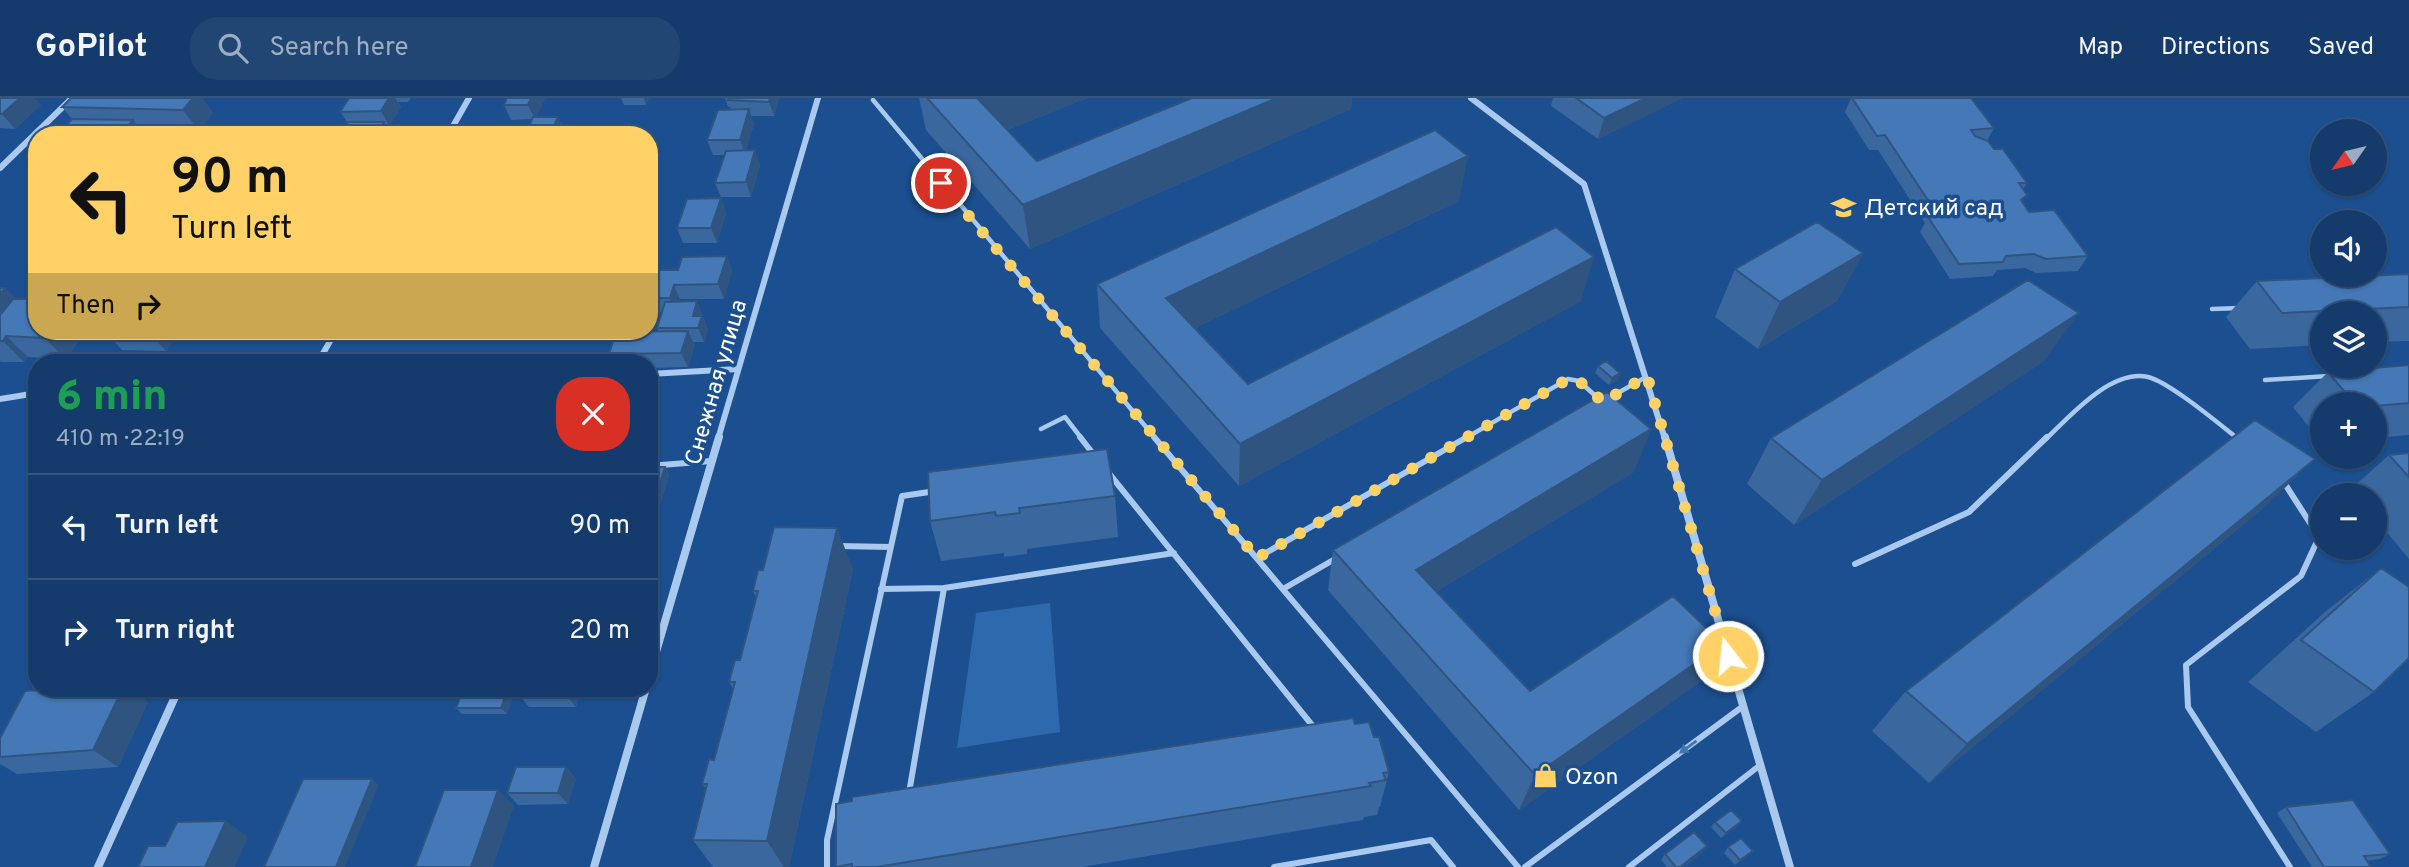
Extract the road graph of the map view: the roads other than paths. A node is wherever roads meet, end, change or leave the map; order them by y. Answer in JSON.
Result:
{"nodes":[{"id":1,"x":72,"y":98,"type":"edge"},
{"id":2,"x":468,"y":98,"type":"edge"},
{"id":3,"x":818,"y":98,"type":"edge"},
{"id":4,"x":1471,"y":98,"type":"edge"},
{"id":5,"x":873,"y":100,"type":"dead end"},
{"id":6,"x":43,"y":126,"type":"edge"},
{"id":7,"x":452,"y":126,"type":"edge"},
{"id":8,"x":28,"y":141,"type":"edge"},
{"id":9,"x":0,"y":168,"type":"edge"},
{"id":10,"x":2252,"y":307,"type":"dead end"},
{"id":11,"x":2212,"y":309,"type":"dead end"},
{"id":12,"x":738,"y":369,"type":"junction"},
{"id":13,"x":658,"y":373,"type":"edge"},
{"id":14,"x":1647,"y":376,"type":"junction"},
{"id":15,"x":2310,"y":377,"type":"edge"},
{"id":16,"x":2265,"y":380,"type":"dead end"},
{"id":17,"x":28,"y":394,"type":"edge"},
{"id":18,"x":0,"y":399,"type":"edge"},
{"id":19,"x":1603,"y":402,"type":"junction"},
{"id":20,"x":1591,"y":409,"type":"edge"},
{"id":21,"x":1041,"y":429,"type":"dead end"},
{"id":22,"x":2241,"y":442,"type":"edge"},
{"id":23,"x":1097,"y":458,"type":"edge"},
{"id":24,"x":711,"y":461,"type":"junction"},
{"id":25,"x":658,"y":465,"type":"edge"},
{"id":26,"x":1105,"y":468,"type":"edge"},
{"id":27,"x":2275,"y":474,"type":"edge"},
{"id":28,"x":942,"y":490,"type":"edge"},
{"id":29,"x":827,"y":546,"type":"edge"},
{"id":30,"x":891,"y":547,"type":"junction"},
{"id":31,"x":1174,"y":553,"type":"junction"},
{"id":32,"x":1342,"y":554,"type":"edge"},
{"id":33,"x":1257,"y":558,"type":"junction"},
{"id":34,"x":1855,"y":564,"type":"dead end"},
{"id":35,"x":944,"y":588,"type":"junction"},
{"id":36,"x":881,"y":589,"type":"junction"},
{"id":37,"x":1283,"y":589,"type":"junction"},
{"id":38,"x":658,"y":645,"type":"edge"},
{"id":39,"x":175,"y":697,"type":"edge"},
{"id":40,"x":643,"y":697,"type":"edge"},
{"id":41,"x":1742,"y":707,"type":"junction"},
{"id":42,"x":1303,"y":732,"type":"edge"},
{"id":43,"x":1759,"y":766,"type":"junction"},
{"id":44,"x":922,"y":791,"type":"edge"},
{"id":45,"x":909,"y":793,"type":"junction"},
{"id":46,"x":896,"y":795,"type":"edge"},
{"id":47,"x":847,"y":803,"type":"edge"},
{"id":48,"x":834,"y":805,"type":"junction"},
{"id":49,"x":98,"y":867,"type":"edge"},
{"id":50,"x":594,"y":867,"type":"edge"},
{"id":51,"x":827,"y":867,"type":"edge"},
{"id":52,"x":1274,"y":867,"type":"edge"},
{"id":53,"x":1453,"y":867,"type":"edge"},
{"id":54,"x":1518,"y":867,"type":"edge"},
{"id":55,"x":1525,"y":867,"type":"edge"},
{"id":56,"x":1629,"y":867,"type":"edge"},
{"id":57,"x":1790,"y":867,"type":"edge"},
{"id":58,"x":2290,"y":867,"type":"edge"}],
"edges":[{"from":1,"to":6,"type":"street"},
{"from":2,"to":7,"type":"street"},
{"from":3,"to":12,"type":"street","name":"Снежная улица"},
{"from":4,"to":14,"type":"street"},
{"from":5,"to":33,"type":"lane"},
{"from":8,"to":9,"type":"street"},
{"from":10,"to":11,"type":"lane"},
{"from":12,"to":13,"type":"street"},
{"from":12,"to":24,"type":"street","name":"Снежная улица"},
{"from":14,"to":19,"type":"lane"},
{"from":14,"to":41,"type":"street"},
{"from":15,"to":16,"type":"lane"},
{"from":17,"to":18,"type":"street"},
{"from":19,"to":20,"type":"lane"},
{"from":19,"to":33,"type":"lane"},
{"from":21,"to":23,"type":"lane"},
{"from":22,"to":34,"type":"lane"},
{"from":24,"to":25,"type":"lane"},
{"from":24,"to":38,"type":"street","name":"Снежная улица"},
{"from":26,"to":31,"type":"lane"},
{"from":27,"to":58,"type":"lane"},
{"from":28,"to":30,"type":"lane"},
{"from":29,"to":30,"type":"lane"},
{"from":30,"to":36,"type":"lane"},
{"from":31,"to":35,"type":"lane"},
{"from":31,"to":42,"type":"lane"},
{"from":32,"to":37,"type":"lane"},
{"from":33,"to":37,"type":"lane"},
{"from":35,"to":36,"type":"lane"},
{"from":35,"to":45,"type":"lane"},
{"from":36,"to":48,"type":"lane"},
{"from":37,"to":54,"type":"lane"},
{"from":39,"to":49,"type":"street"},
{"from":40,"to":50,"type":"street"},
{"from":41,"to":43,"type":"street"},
{"from":41,"to":55,"type":"lane","one_way":true},
{"from":43,"to":56,"type":"lane"},
{"from":43,"to":57,"type":"street"},
{"from":44,"to":45,"type":"lane"},
{"from":45,"to":46,"type":"lane"},
{"from":47,"to":48,"type":"lane"},
{"from":48,"to":51,"type":"lane"},
{"from":52,"to":53,"type":"lane"}]}
